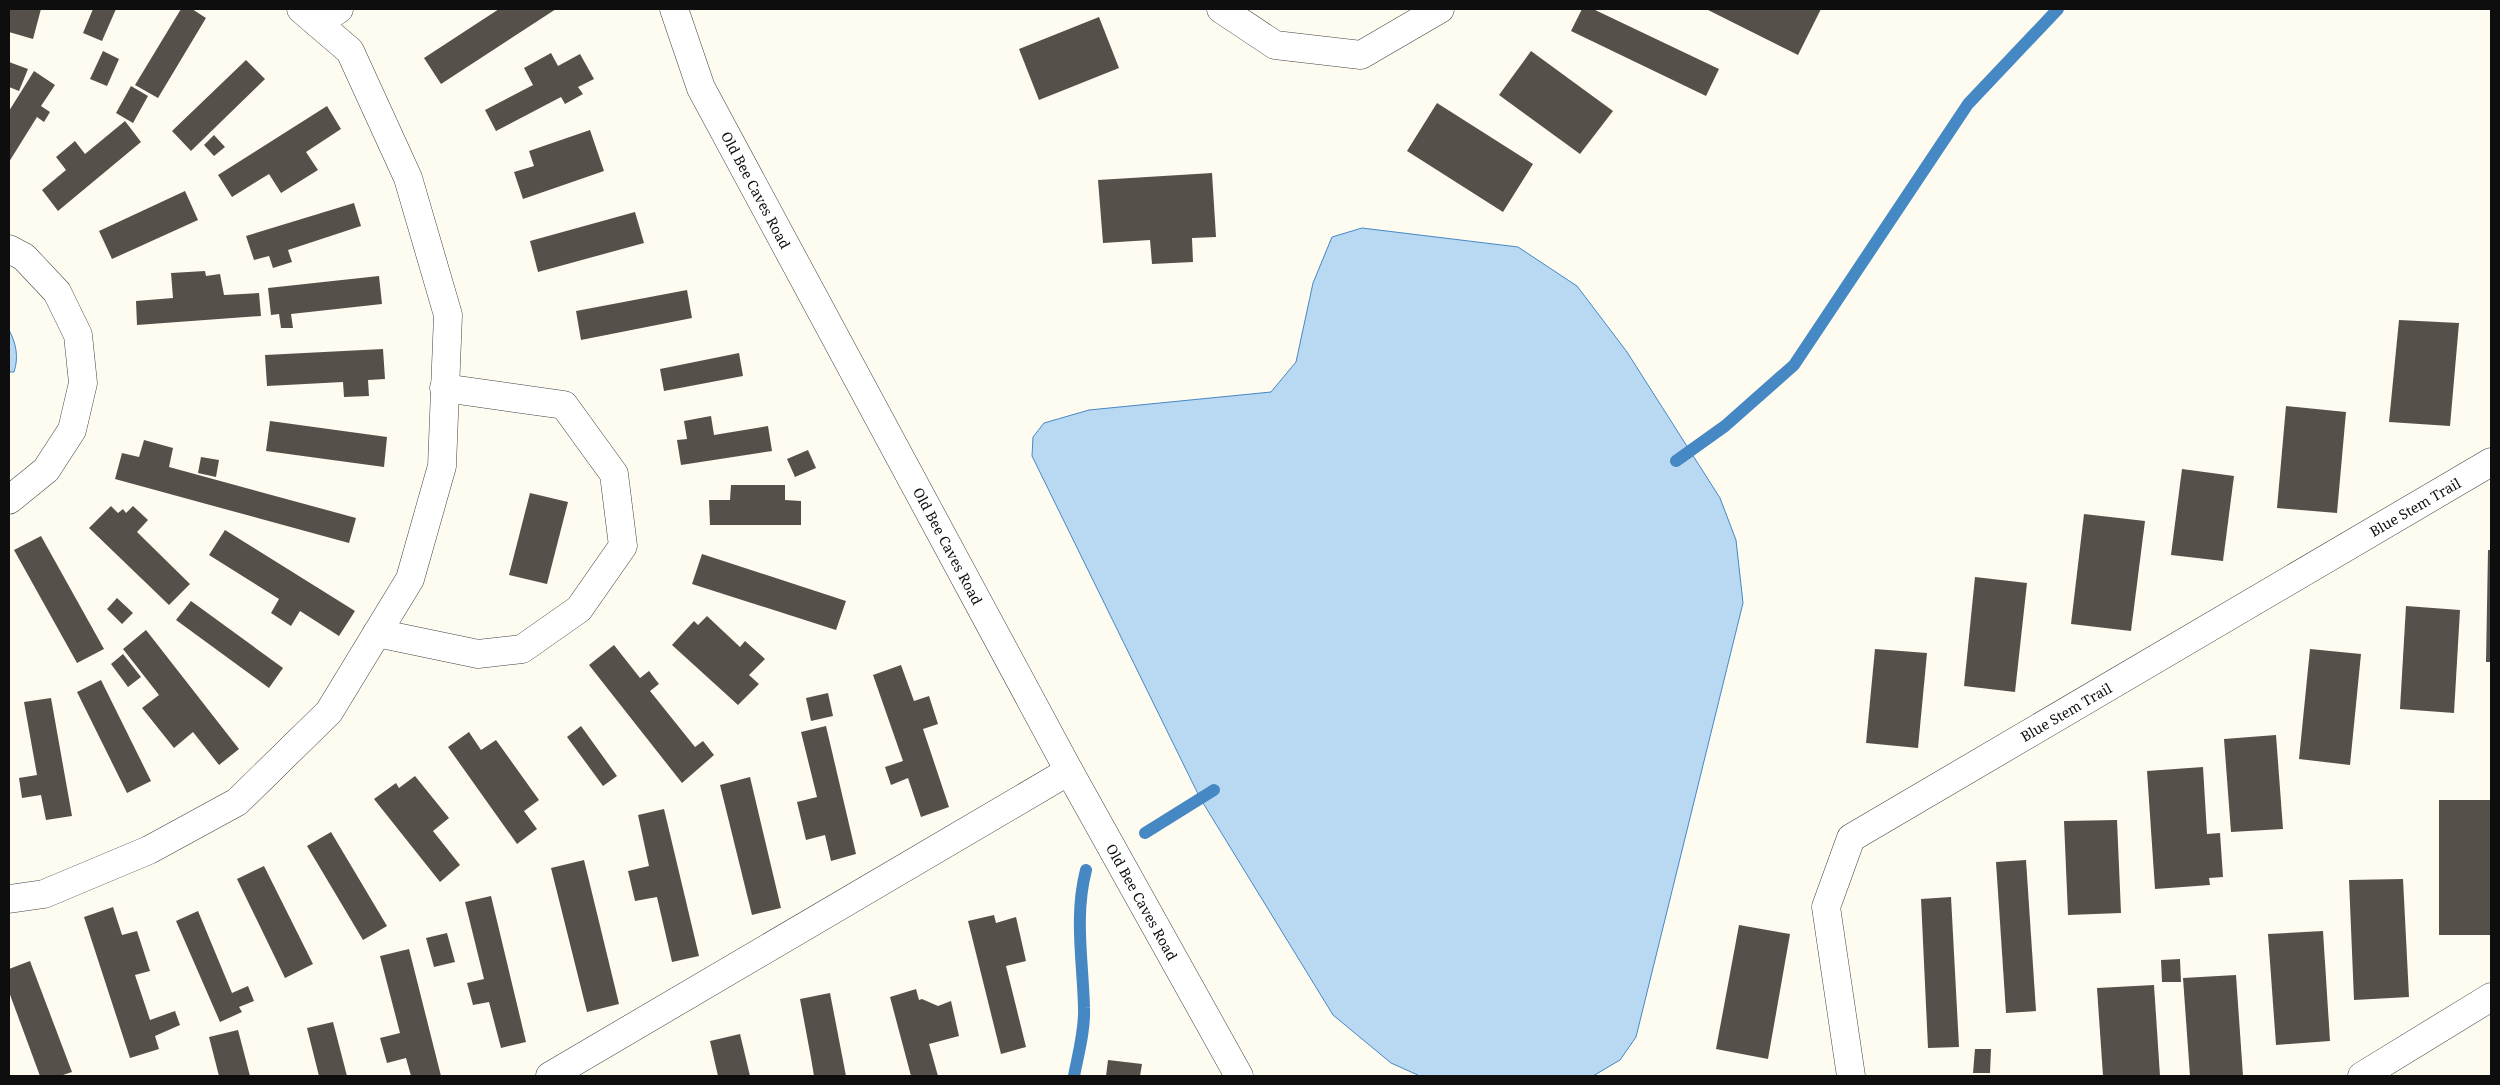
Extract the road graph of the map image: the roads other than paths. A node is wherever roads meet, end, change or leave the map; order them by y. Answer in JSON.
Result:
{"nodes":[{"id":1,"x":674,"y":9,"type":"edge"},
{"id":2,"x":1221,"y":9,"type":"edge"},
{"id":3,"x":1440,"y":9,"type":"edge"},
{"id":4,"x":319,"y":14,"type":"edge"},
{"id":5,"x":9,"y":249,"type":"edge"},
{"id":6,"x":444,"y":388,"type":"junction"},
{"id":7,"x":2491,"y":462,"type":"edge"},
{"id":8,"x":9,"y":500,"type":"edge"},
{"id":9,"x":377,"y":633,"type":"junction"},
{"id":10,"x":1069,"y":771,"type":"junction"},
{"id":11,"x":9,"y":899,"type":"edge"},
{"id":12,"x":2491,"y":997,"type":"edge"},
{"id":13,"x":550,"y":1076,"type":"edge"},
{"id":14,"x":1239,"y":1076,"type":"edge"},
{"id":15,"x":1851,"y":1076,"type":"edge"},
{"id":16,"x":2362,"y":1076,"type":"edge"}],
"edges":[{"from":1,"to":10,"type":"street","name":"Old Bee Caves Road"},
{"from":2,"to":3,"type":"street"},
{"from":4,"to":6,"type":"street"},
{"from":5,"to":8,"type":"street"},
{"from":6,"to":9,"type":"street"},
{"from":6,"to":9,"type":"street"},
{"from":7,"to":15,"type":"street","name":"Blue Stem Trail"},
{"from":9,"to":11,"type":"street"},
{"from":10,"to":13,"type":"street"},
{"from":10,"to":14,"type":"street","name":"Old Bee Caves Road"},
{"from":12,"to":16,"type":"street"}]}
